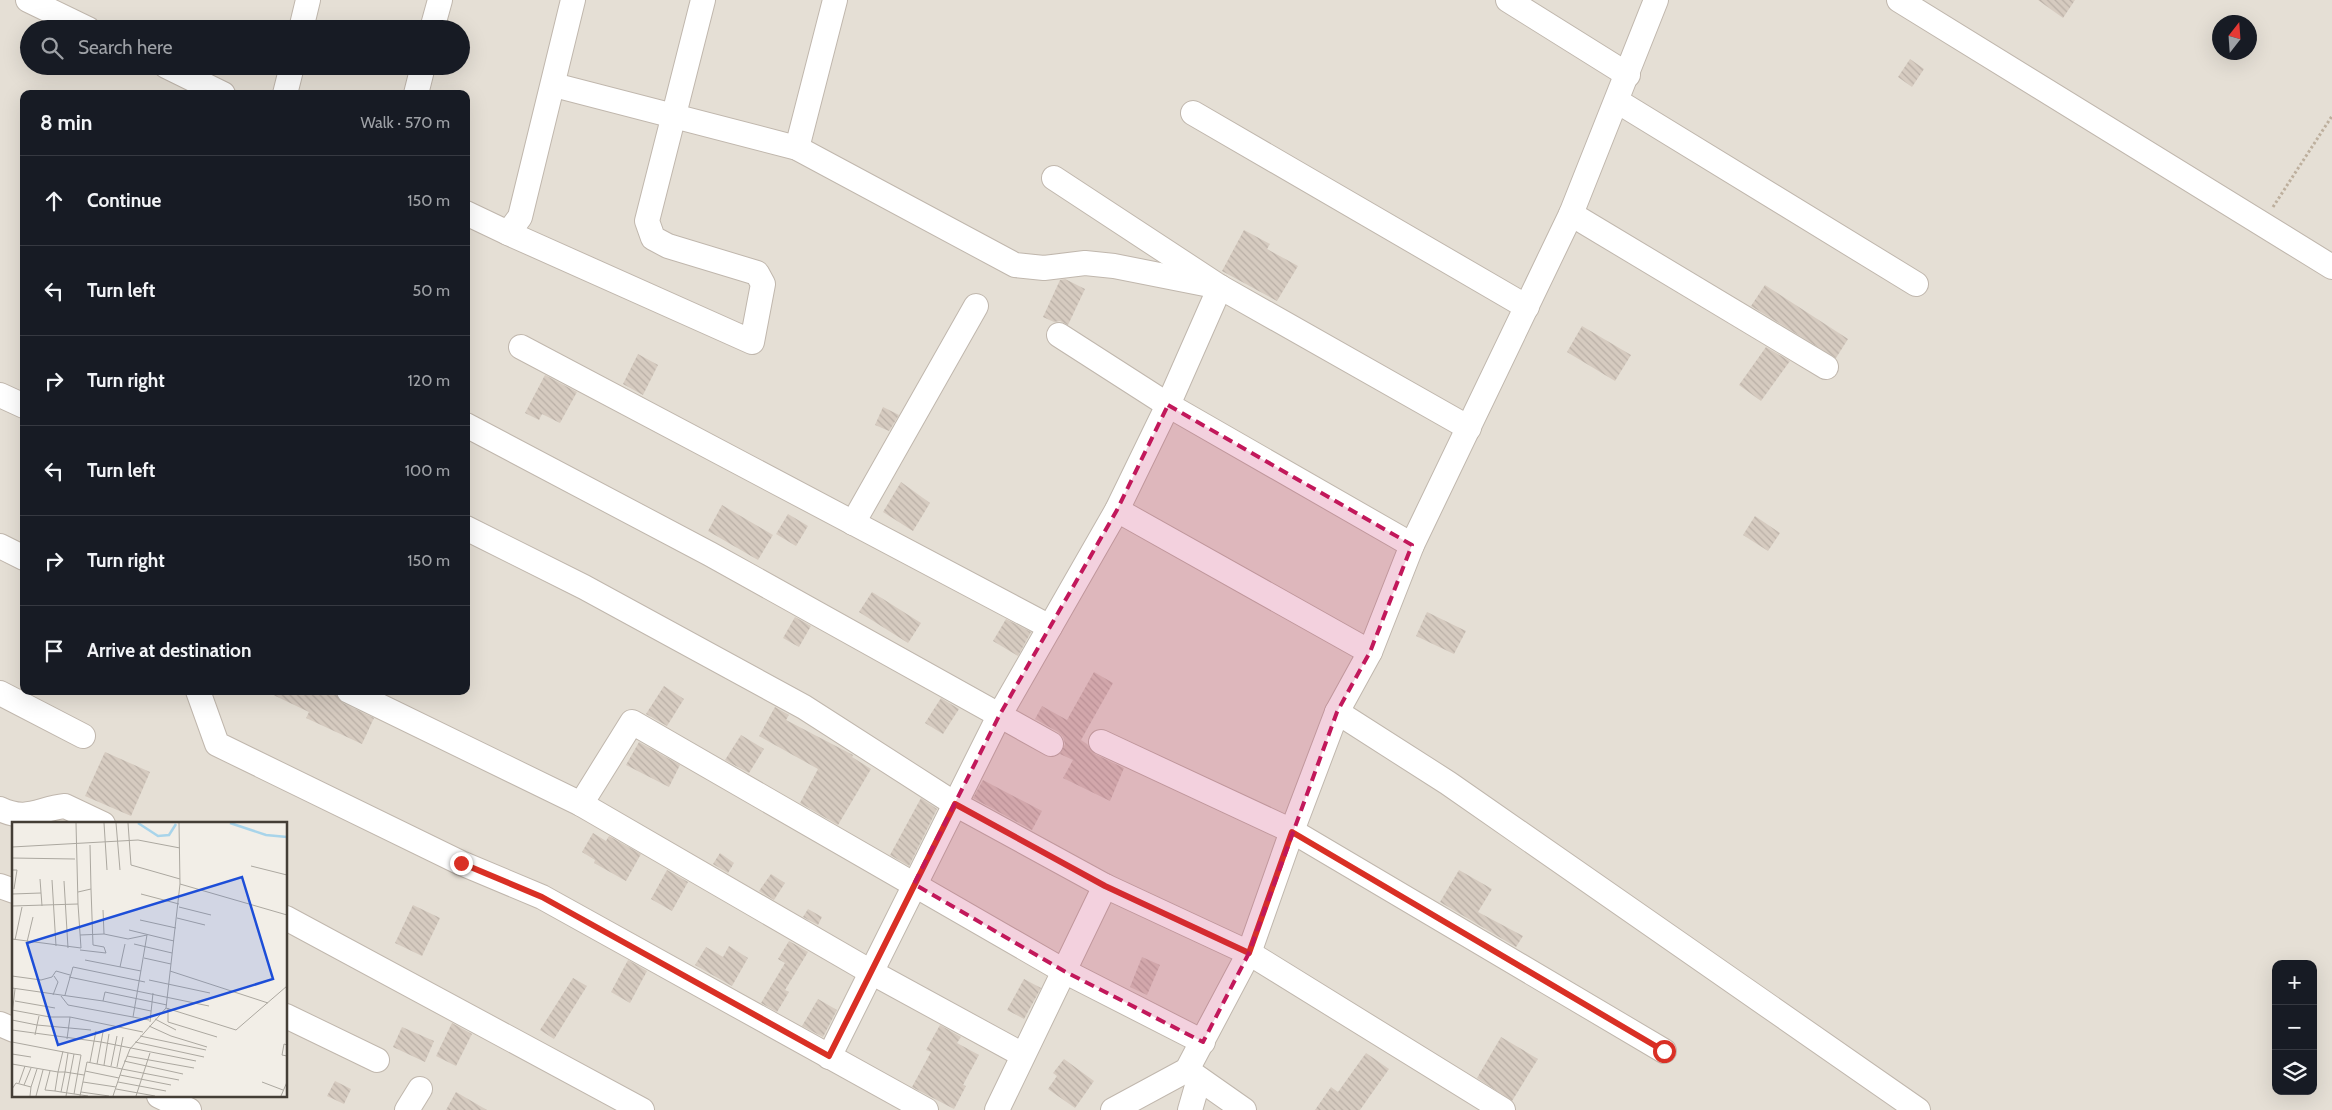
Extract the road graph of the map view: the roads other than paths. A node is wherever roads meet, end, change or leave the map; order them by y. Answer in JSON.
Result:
{"nodes":[{"id":1,"x":28,"y":0,"type":"edge"},
{"id":2,"x":308,"y":0,"type":"edge"},
{"id":3,"x":440,"y":0,"type":"edge"},
{"id":4,"x":573,"y":0,"type":"edge"},
{"id":5,"x":703,"y":0,"type":"edge"},
{"id":6,"x":835,"y":0,"type":"edge"},
{"id":7,"x":1508,"y":0,"type":"edge"},
{"id":8,"x":1656,"y":0,"type":"edge"},
{"id":9,"x":1899,"y":0,"type":"edge"},
{"id":10,"x":69,"y":20,"type":"edge"},
{"id":11,"x":303,"y":20,"type":"edge"},
{"id":12,"x":434,"y":20,"type":"edge"},
{"id":13,"x":184,"y":75,"type":"edge"},
{"id":14,"x":290,"y":75,"type":"edge"},
{"id":15,"x":421,"y":75,"type":"edge"},
{"id":16,"x":1628,"y":75,"type":"junction"},
{"id":17,"x":554,"y":86,"type":"junction"},
{"id":18,"x":215,"y":90,"type":"edge"},
{"id":19,"x":286,"y":90,"type":"edge"},
{"id":20,"x":417,"y":90,"type":"edge"},
{"id":21,"x":1617,"y":101,"type":"junction"},
{"id":22,"x":1193,"y":113,"type":"dead end"},
{"id":23,"x":673,"y":116,"type":"junction"},
{"id":24,"x":797,"y":148,"type":"junction"},
{"id":25,"x":1054,"y":178,"type":"dead end"},
{"id":26,"x":1571,"y":214,"type":"junction"},
{"id":27,"x":470,"y":215,"type":"edge"},
{"id":28,"x":508,"y":233,"type":"junction"},
{"id":29,"x":2332,"y":267,"type":"edge"},
{"id":30,"x":1916,"y":284,"type":"dead end"},
{"id":31,"x":1220,"y":287,"type":"junction"},
{"id":32,"x":976,"y":306,"type":"dead end"},
{"id":33,"x":1526,"y":307,"type":"junction"},
{"id":34,"x":1059,"y":335,"type":"dead end"},
{"id":35,"x":521,"y":347,"type":"dead end"},
{"id":36,"x":1826,"y":367,"type":"dead end"},
{"id":37,"x":0,"y":394,"type":"edge"},
{"id":38,"x":20,"y":404,"type":"edge"},
{"id":39,"x":1168,"y":405,"type":"junction"},
{"id":40,"x":470,"y":427,"type":"edge"},
{"id":41,"x":1469,"y":428,"type":"junction"},
{"id":42,"x":1117,"y":510,"type":"junction"},
{"id":43,"x":853,"y":523,"type":"junction"},
{"id":44,"x":470,"y":530,"type":"edge"},
{"id":45,"x":0,"y":546,"type":"edge"},
{"id":46,"x":1412,"y":546,"type":"junction"},
{"id":47,"x":20,"y":556,"type":"edge"},
{"id":48,"x":1050,"y":627,"type":"junction"},
{"id":49,"x":1370,"y":652,"type":"junction"},
{"id":50,"x":0,"y":693,"type":"edge"},
{"id":51,"x":199,"y":695,"type":"edge"},
{"id":52,"x":357,"y":695,"type":"edge"},
{"id":53,"x":1338,"y":712,"type":"junction"},
{"id":54,"x":999,"y":716,"type":"junction"},
{"id":55,"x":83,"y":736,"type":"dead end"},
{"id":56,"x":1101,"y":742,"type":"dead end"},
{"id":57,"x":1051,"y":744,"type":"dead end"},
{"id":58,"x":581,"y":804,"type":"junction"},
{"id":59,"x":955,"y":804,"type":"junction"},
{"id":60,"x":0,"y":809,"type":"edge"},
{"id":61,"x":99,"y":822,"type":"edge"},
{"id":62,"x":1292,"y":832,"type":"junction"},
{"id":63,"x":914,"y":884,"type":"junction"},
{"id":64,"x":0,"y":886,"type":"edge"},
{"id":65,"x":1105,"y":886,"type":"junction"},
{"id":66,"x":12,"y":891,"type":"edge"},
{"id":67,"x":288,"y":919,"type":"edge"},
{"id":68,"x":1249,"y":953,"type":"junction"},
{"id":69,"x":1064,"y":970,"type":"junction"},
{"id":70,"x":871,"y":972,"type":"junction"},
{"id":71,"x":288,"y":1017,"type":"edge"},
{"id":72,"x":0,"y":1024,"type":"edge"},
{"id":73,"x":12,"y":1029,"type":"edge"},
{"id":74,"x":1203,"y":1042,"type":"junction"},
{"id":75,"x":1664,"y":1051,"type":"dead end"},
{"id":76,"x":1023,"y":1055,"type":"junction"},
{"id":77,"x":829,"y":1056,"type":"junction"},
{"id":78,"x":377,"y":1060,"type":"dead end"},
{"id":79,"x":1193,"y":1075,"type":"junction"},
{"id":80,"x":420,"y":1089,"type":"dead end"},
{"id":81,"x":163,"y":1098,"type":"edge"},
{"id":82,"x":188,"y":1110,"type":"edge"},
{"id":83,"x":407,"y":1110,"type":"edge"},
{"id":84,"x":642,"y":1110,"type":"edge"},
{"id":85,"x":926,"y":1110,"type":"edge"},
{"id":86,"x":996,"y":1110,"type":"edge"},
{"id":87,"x":1113,"y":1110,"type":"edge"},
{"id":88,"x":1190,"y":1110,"type":"edge"},
{"id":89,"x":1244,"y":1110,"type":"edge"},
{"id":90,"x":1503,"y":1110,"type":"edge"},
{"id":91,"x":1918,"y":1110,"type":"edge"}],
"edges":[{"from":1,"to":10,"type":"street"},
{"from":2,"to":11,"type":"street"},
{"from":3,"to":12,"type":"street"},
{"from":4,"to":17,"type":"street"},
{"from":5,"to":23,"type":"street"},
{"from":6,"to":24,"type":"street"},
{"from":7,"to":16,"type":"street"},
{"from":8,"to":16,"type":"street"},
{"from":9,"to":29,"type":"street"},
{"from":13,"to":18,"type":"street"},
{"from":14,"to":19,"type":"street"},
{"from":15,"to":20,"type":"street"},
{"from":16,"to":21,"type":"street"},
{"from":17,"to":23,"type":"street"},
{"from":17,"to":28,"type":"street"},
{"from":21,"to":26,"type":"street"},
{"from":21,"to":30,"type":"street"},
{"from":22,"to":33,"type":"street"},
{"from":23,"to":24,"type":"street"},
{"from":23,"to":28,"type":"street"},
{"from":24,"to":31,"type":"street"},
{"from":25,"to":31,"type":"street"},
{"from":26,"to":33,"type":"street"},
{"from":26,"to":36,"type":"street"},
{"from":27,"to":28,"type":"street"},
{"from":31,"to":39,"type":"street"},
{"from":31,"to":41,"type":"street"},
{"from":32,"to":43,"type":"street"},
{"from":33,"to":41,"type":"street"},
{"from":34,"to":39,"type":"street"},
{"from":35,"to":43,"type":"street"},
{"from":37,"to":38,"type":"street"},
{"from":39,"to":42,"type":"street"},
{"from":39,"to":46,"type":"street"},
{"from":40,"to":54,"type":"street"},
{"from":41,"to":46,"type":"street"},
{"from":42,"to":48,"type":"street"},
{"from":42,"to":49,"type":"street"},
{"from":43,"to":48,"type":"street"},
{"from":44,"to":59,"type":"street"},
{"from":45,"to":47,"type":"street"},
{"from":46,"to":49,"type":"street"},
{"from":48,"to":54,"type":"street"},
{"from":49,"to":53,"type":"street"},
{"from":50,"to":55,"type":"street"},
{"from":51,"to":77,"type":"street"},
{"from":52,"to":58,"type":"street"},
{"from":53,"to":62,"type":"street"},
{"from":53,"to":91,"type":"street"},
{"from":54,"to":57,"type":"street"},
{"from":54,"to":59,"type":"street"},
{"from":56,"to":62,"type":"street"},
{"from":58,"to":63,"type":"street"},
{"from":58,"to":70,"type":"street"},
{"from":59,"to":63,"type":"street"},
{"from":59,"to":65,"type":"street"},
{"from":60,"to":61,"type":"street"},
{"from":62,"to":68,"type":"street"},
{"from":62,"to":75,"type":"street"},
{"from":63,"to":69,"type":"street"},
{"from":63,"to":70,"type":"street"},
{"from":64,"to":66,"type":"street"},
{"from":65,"to":68,"type":"street"},
{"from":65,"to":69,"type":"street"},
{"from":67,"to":84,"type":"street"},
{"from":68,"to":74,"type":"street"},
{"from":68,"to":90,"type":"street"},
{"from":69,"to":74,"type":"street"},
{"from":69,"to":76,"type":"street"},
{"from":70,"to":76,"type":"street"},
{"from":70,"to":77,"type":"street"},
{"from":71,"to":78,"type":"street"},
{"from":72,"to":73,"type":"street"},
{"from":74,"to":79,"type":"street"},
{"from":76,"to":86,"type":"street"},
{"from":77,"to":85,"type":"street"},
{"from":79,"to":87,"type":"street"},
{"from":79,"to":88,"type":"street"},
{"from":79,"to":89,"type":"street"},
{"from":80,"to":83,"type":"street"},
{"from":81,"to":82,"type":"street"}]}
